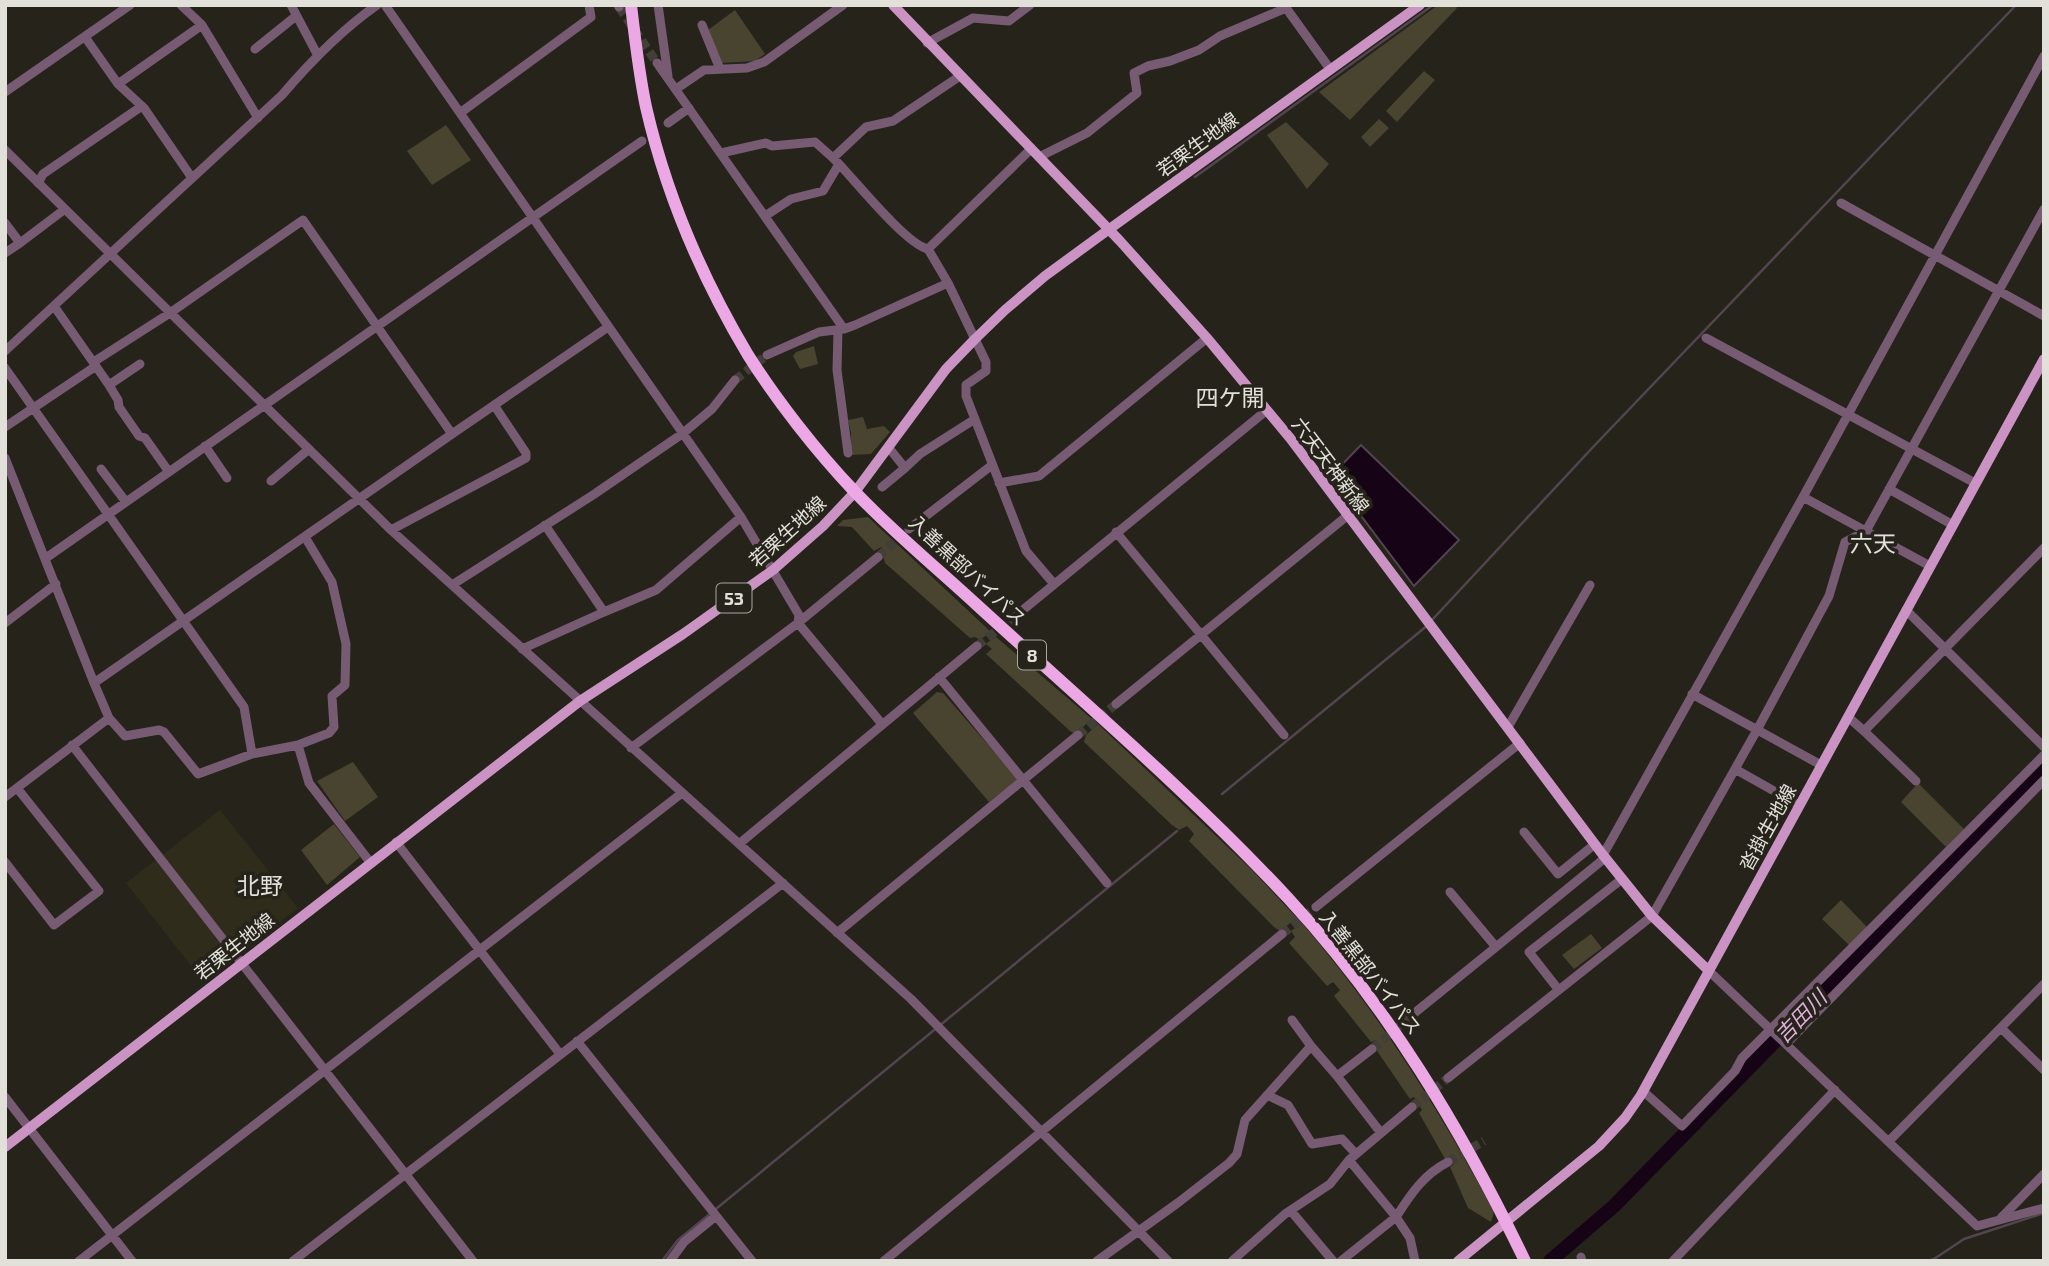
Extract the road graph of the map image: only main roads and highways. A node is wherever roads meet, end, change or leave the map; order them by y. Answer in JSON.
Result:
{"nodes":[{"id":1,"x":893,"y":5,"type":"edge"},
{"id":2,"x":1420,"y":5,"type":"edge"},
{"id":3,"x":622,"y":6,"type":"edge"},
{"id":4,"x":1109,"y":229,"type":"junction"},
{"id":5,"x":2044,"y":359,"type":"edge"},
{"id":6,"x":855,"y":492,"type":"junction"},
{"id":7,"x":1709,"y":971,"type":"junction"},
{"id":8,"x":5,"y":1147,"type":"edge"},
{"id":9,"x":1507,"y":1221,"type":"junction"},
{"id":10,"x":1525,"y":1260,"type":"edge"},
{"id":11,"x":1458,"y":1261,"type":"edge"}],
"edges":[{"from":1,"to":4,"type":"main road","name":"六天天神新線"},
{"from":2,"to":4,"type":"main road","name":"若栗生地線","number":"53"},
{"from":3,"to":6,"type":"highway","name":"入善黒部バイパス","number":"8"},
{"from":4,"to":6,"type":"main road","name":"若栗生地線","number":"53"},
{"from":4,"to":7,"type":"main road","name":"六天天神新線"},
{"from":5,"to":7,"type":"main road","name":"沓掛生地線"},
{"from":6,"to":8,"type":"main road","name":"若栗生地線","number":"53"},
{"from":6,"to":9,"type":"highway","name":"入善黒部バイパス","number":"8"},
{"from":7,"to":9,"type":"main road","name":"沓掛生地線"},
{"from":9,"to":10,"type":"highway","name":"入善黒部バイパス","number":"8"},
{"from":9,"to":11,"type":"main road","name":"沓掛生地線"}]}
